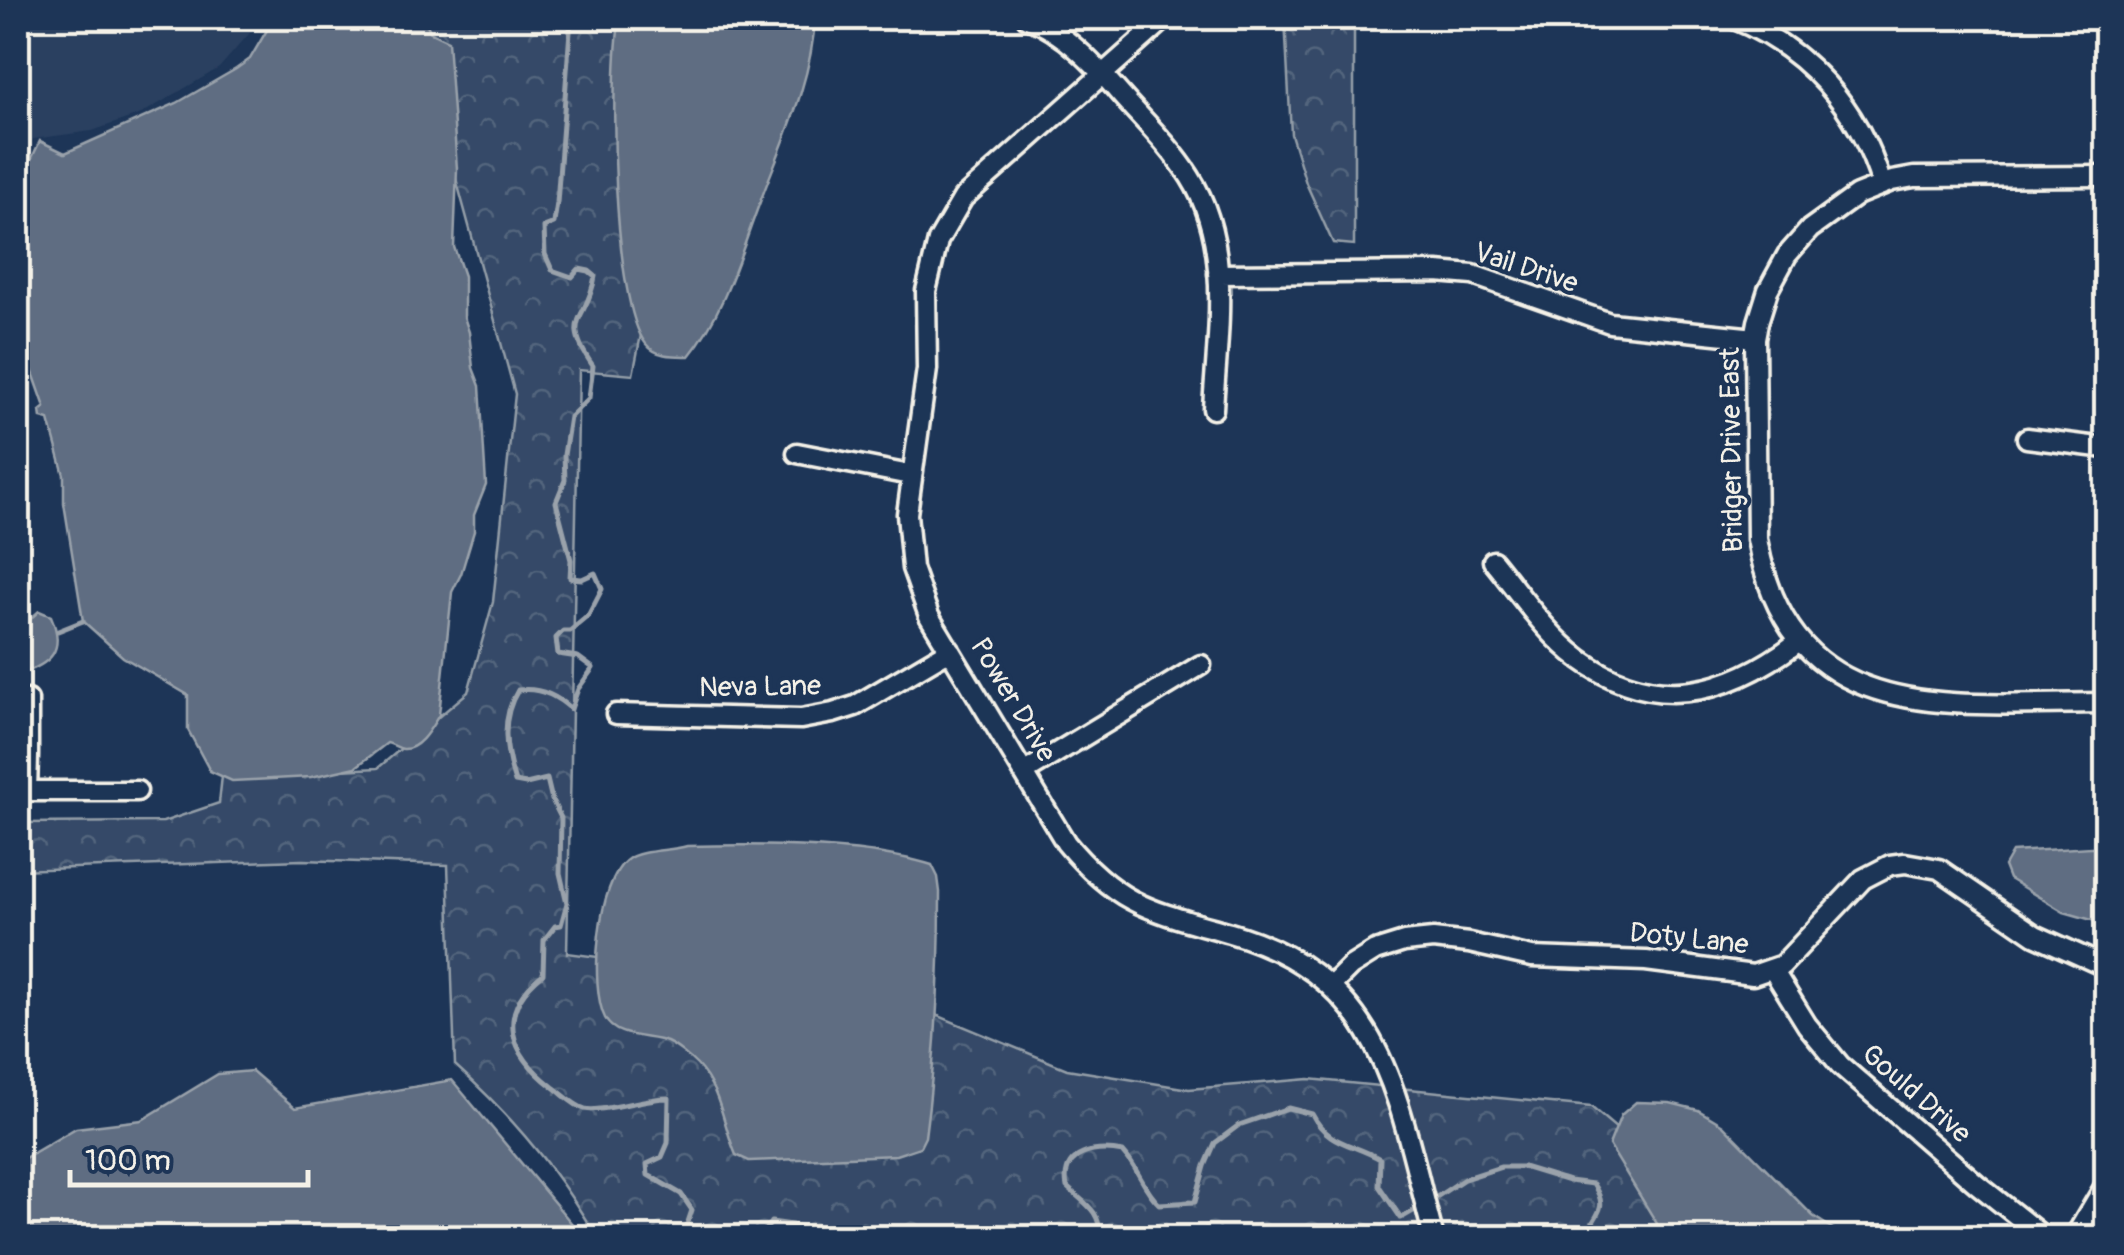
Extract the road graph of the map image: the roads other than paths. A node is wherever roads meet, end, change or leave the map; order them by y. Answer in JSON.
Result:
{"nodes":[{"id":1,"x":1027,"y":18,"type":"edge"},
{"id":2,"x":1166,"y":18,"type":"edge"},
{"id":3,"x":1732,"y":18,"type":"edge"},
{"id":4,"x":1103,"y":74,"type":"junction"},
{"id":5,"x":2106,"y":176,"type":"edge"},
{"id":6,"x":1882,"y":184,"type":"junction"},
{"id":7,"x":1218,"y":274,"type":"junction"},
{"id":8,"x":1756,"y":338,"type":"junction"},
{"id":9,"x":1212,"y":409,"type":"dead end"},
{"id":10,"x":2027,"y":438,"type":"dead end"},
{"id":11,"x":2106,"y":448,"type":"edge"},
{"id":12,"x":797,"y":453,"type":"dead end"},
{"id":13,"x":910,"y":475,"type":"junction"},
{"id":14,"x":1493,"y":561,"type":"dead end"},
{"id":15,"x":1800,"y":641,"type":"junction"},
{"id":16,"x":950,"y":650,"type":"junction"},
{"id":17,"x":1202,"y":665,"type":"dead end"},
{"id":18,"x":28,"y":700,"type":"dead end"},
{"id":19,"x":2106,"y":704,"type":"edge"},
{"id":20,"x":616,"y":714,"type":"dead end"},
{"id":21,"x":23,"y":756,"type":"edge"},
{"id":22,"x":1024,"y":772,"type":"junction"},
{"id":23,"x":22,"y":791,"type":"edge"},
{"id":24,"x":137,"y":791,"type":"dead end"},
{"id":25,"x":2106,"y":966,"type":"edge"},
{"id":26,"x":1773,"y":970,"type":"junction"},
{"id":27,"x":1330,"y":986,"type":"junction"},
{"id":28,"x":2106,"y":1184,"type":"edge"},
{"id":29,"x":1434,"y":1238,"type":"edge"},
{"id":30,"x":2045,"y":1238,"type":"edge"},
{"id":31,"x":2074,"y":1238,"type":"edge"}],
"edges":[{"from":1,"to":4,"type":"street"},
{"from":2,"to":4,"type":"street","name":"Power Drive"},
{"from":3,"to":6,"type":"street"},
{"from":4,"to":7,"type":"street"},
{"from":4,"to":13,"type":"street","name":"Power Drive"},
{"from":5,"to":6,"type":"street","name":"Bridger Drive East"},
{"from":6,"to":8,"type":"street","name":"Bridger Drive East"},
{"from":7,"to":8,"type":"street","name":"Vail Drive"},
{"from":7,"to":9,"type":"street"},
{"from":8,"to":15,"type":"street","name":"Bridger Drive East"},
{"from":10,"to":11,"type":"street"},
{"from":12,"to":13,"type":"street"},
{"from":13,"to":16,"type":"street","name":"Power Drive"},
{"from":14,"to":15,"type":"street"},
{"from":15,"to":19,"type":"street"},
{"from":16,"to":20,"type":"street","name":"Neva Lane"},
{"from":16,"to":22,"type":"street","name":"Power Drive"},
{"from":17,"to":22,"type":"street"},
{"from":18,"to":21,"type":"street"},
{"from":21,"to":23,"type":"street"},
{"from":22,"to":27,"type":"street","name":"Power Drive"},
{"from":23,"to":24,"type":"street"},
{"from":25,"to":26,"type":"street","name":"Doty Lane"},
{"from":26,"to":27,"type":"street","name":"Doty Lane"},
{"from":26,"to":30,"type":"street","name":"Gould Drive"},
{"from":27,"to":29,"type":"street","name":"Power Drive"},
{"from":28,"to":31,"type":"street"}]}
